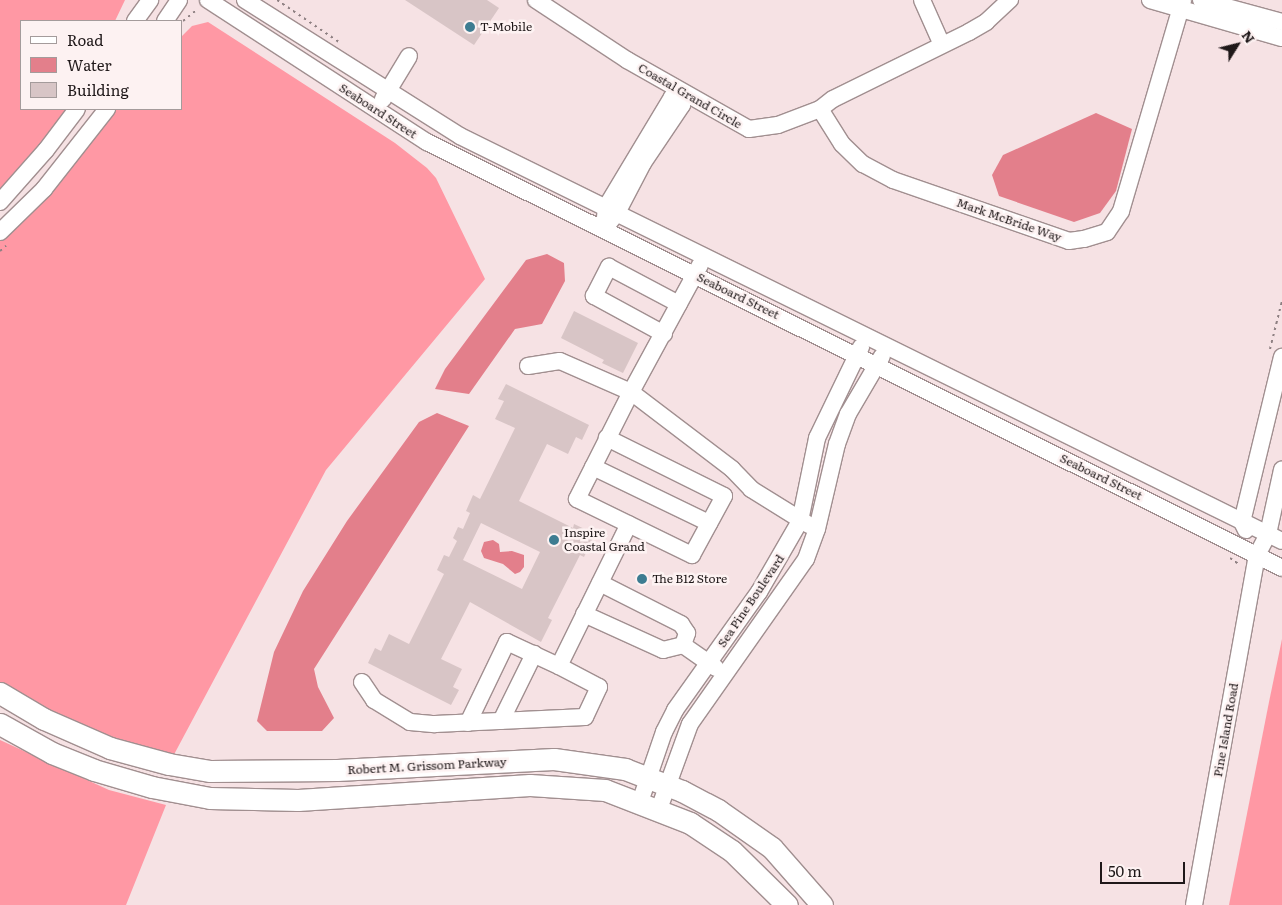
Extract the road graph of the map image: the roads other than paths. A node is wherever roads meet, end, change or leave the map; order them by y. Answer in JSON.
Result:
{"nodes":[{"id":1,"x":150,"y":0,"type":"edge"},
{"id":2,"x":179,"y":0,"type":"edge"},
{"id":3,"x":245,"y":0,"type":"edge"},
{"id":4,"x":536,"y":0,"type":"edge"},
{"id":5,"x":922,"y":0,"type":"edge"},
{"id":6,"x":1010,"y":0,"type":"edge"},
{"id":7,"x":1150,"y":0,"type":"edge"},
{"id":8,"x":1201,"y":0,"type":"edge"},
{"id":9,"x":203,"y":4,"type":"edge"},
{"id":10,"x":1182,"y":4,"type":"edge"},
{"id":11,"x":136,"y":20,"type":"edge"},
{"id":12,"x":166,"y":20,"type":"edge"},
{"id":13,"x":1282,"y":22,"type":"edge"},
{"id":14,"x":1282,"y":38,"type":"edge"},
{"id":15,"x":942,"y":45,"type":"junction"},
{"id":16,"x":409,"y":56,"type":"dead end"},
{"id":17,"x":388,"y":92,"type":"junction"},
{"id":18,"x":682,"y":93,"type":"junction"},
{"id":19,"x":820,"y":109,"type":"junction"},
{"id":20,"x":76,"y":110,"type":"edge"},
{"id":21,"x":106,"y":110,"type":"edge"},
{"id":22,"x":376,"y":110,"type":"junction"},
{"id":23,"x":0,"y":202,"type":"edge"},
{"id":24,"x":611,"y":210,"type":"junction"},
{"id":25,"x":604,"y":229,"type":"junction"},
{"id":26,"x":0,"y":232,"type":"edge"},
{"id":27,"x":705,"y":257,"type":"junction"},
{"id":28,"x":695,"y":275,"type":"junction"},
{"id":29,"x":679,"y":304,"type":"junction"},
{"id":30,"x":664,"y":334,"type":"junction"},
{"id":31,"x":867,"y":336,"type":"junction"},
{"id":32,"x":887,"y":346,"type":"junction"},
{"id":33,"x":856,"y":355,"type":"junction"},
{"id":34,"x":1282,"y":357,"type":"edge"},
{"id":35,"x":528,"y":366,"type":"dead end"},
{"id":36,"x":876,"y":366,"type":"junction"},
{"id":37,"x":631,"y":392,"type":"junction"},
{"id":38,"x":607,"y":438,"type":"junction"},
{"id":39,"x":593,"y":467,"type":"junction"},
{"id":40,"x":1282,"y":470,"type":"edge"},
{"id":41,"x":741,"y":478,"type":"junction"},
{"id":42,"x":724,"y":496,"type":"junction"},
{"id":43,"x":800,"y":521,"type":"junction"},
{"id":44,"x":1242,"y":522,"type":"junction"},
{"id":45,"x":709,"y":523,"type":"junction"},
{"id":46,"x":629,"y":524,"type":"junction"},
{"id":47,"x":817,"y":530,"type":"junction"},
{"id":48,"x":1275,"y":537,"type":"edge"},
{"id":49,"x":1257,"y":556,"type":"junction"},
{"id":50,"x":1282,"y":568,"type":"edge"},
{"id":51,"x":600,"y":583,"type":"junction"},
{"id":52,"x":584,"y":614,"type":"junction"},
{"id":53,"x":683,"y":645,"type":"junction"},
{"id":54,"x":534,"y":654,"type":"junction"},
{"id":55,"x":708,"y":664,"type":"junction"},
{"id":56,"x":559,"y":666,"type":"junction"},
{"id":57,"x":727,"y":674,"type":"junction"},
{"id":58,"x":362,"y":682,"type":"dead end"},
{"id":59,"x":0,"y":693,"type":"edge"},
{"id":60,"x":501,"y":721,"type":"junction"},
{"id":61,"x":468,"y":723,"type":"junction"},
{"id":62,"x":0,"y":724,"type":"edge"},
{"id":63,"x":647,"y":777,"type":"junction"},
{"id":64,"x":667,"y":785,"type":"junction"},
{"id":65,"x":649,"y":805,"type":"junction"},
{"id":66,"x":787,"y":905,"type":"edge"},
{"id":67,"x":822,"y":905,"type":"edge"},
{"id":68,"x":1194,"y":905,"type":"edge"}],
"edges":[{"from":1,"to":11,"type":"street"},
{"from":2,"to":12,"type":"street"},
{"from":3,"to":17,"type":"street","name":"Seaboard Street"},
{"from":4,"to":18,"type":"street","name":"Coastal Grand Circle"},
{"from":5,"to":15,"type":"street"},
{"from":6,"to":15,"type":"street","name":"Coastal Grand Circle"},
{"from":7,"to":10,"type":"street"},
{"from":8,"to":13,"type":"street"},
{"from":9,"to":22,"type":"street","name":"Seaboard Street"},
{"from":10,"to":14,"type":"street"},
{"from":10,"to":19,"type":"street","name":"Mark McBride Way"},
{"from":15,"to":19,"type":"street","name":"Coastal Grand Circle"},
{"from":16,"to":17,"type":"street"},
{"from":17,"to":22,"type":"street"},
{"from":17,"to":24,"type":"street","name":"Seaboard Street"},
{"from":18,"to":19,"type":"street","name":"Coastal Grand Circle"},
{"from":18,"to":24,"type":"street"},
{"from":20,"to":23,"type":"street"},
{"from":21,"to":26,"type":"street"},
{"from":22,"to":25,"type":"street","name":"Seaboard Street"},
{"from":24,"to":25,"type":"street"},
{"from":24,"to":27,"type":"street","name":"Seaboard Street"},
{"from":25,"to":28,"type":"street","name":"Seaboard Street"},
{"from":27,"to":28,"type":"street"},
{"from":27,"to":31,"type":"street","name":"Seaboard Street"},
{"from":28,"to":29,"type":"street"},
{"from":28,"to":33,"type":"street","name":"Seaboard Street"},
{"from":29,"to":30,"type":"street"},
{"from":29,"to":30,"type":"street"},
{"from":30,"to":37,"type":"street"},
{"from":31,"to":32,"type":"street","name":"Seaboard Street"},
{"from":31,"to":33,"type":"street","name":"Sea Pine Boulevard"},
{"from":32,"to":36,"type":"street","name":"Sea Pine Boulevard"},
{"from":32,"to":44,"type":"street","name":"Seaboard Street"},
{"from":33,"to":36,"type":"street","name":"Seaboard Street"},
{"from":33,"to":43,"type":"street","name":"Sea Pine Boulevard"},
{"from":34,"to":44,"type":"street"},
{"from":35,"to":37,"type":"street"},
{"from":36,"to":47,"type":"street","name":"Sea Pine Boulevard"},
{"from":36,"to":49,"type":"street","name":"Seaboard Street"},
{"from":37,"to":38,"type":"street"},
{"from":37,"to":41,"type":"street"},
{"from":38,"to":39,"type":"street"},
{"from":38,"to":42,"type":"street"},
{"from":39,"to":45,"type":"street"},
{"from":39,"to":46,"type":"street"},
{"from":40,"to":48,"type":"street","name":"Pine Island Road"},
{"from":41,"to":42,"type":"street"},
{"from":41,"to":43,"type":"street"},
{"from":42,"to":45,"type":"street"},
{"from":43,"to":47,"type":"street"},
{"from":43,"to":55,"type":"street","name":"Sea Pine Boulevard"},
{"from":44,"to":48,"type":"street","name":"Seaboard Street"},
{"from":44,"to":49,"type":"street"},
{"from":45,"to":46,"type":"street"},
{"from":46,"to":51,"type":"street"},
{"from":47,"to":57,"type":"street","name":"Sea Pine Boulevard"},
{"from":48,"to":49,"type":"street","name":"Pine Island Road"},
{"from":49,"to":50,"type":"street","name":"Seaboard Street"},
{"from":49,"to":68,"type":"street","name":"Pine Island Road"},
{"from":51,"to":52,"type":"street"},
{"from":51,"to":53,"type":"street"},
{"from":52,"to":53,"type":"street"},
{"from":52,"to":56,"type":"street"},
{"from":53,"to":55,"type":"street"},
{"from":54,"to":56,"type":"street"},
{"from":54,"to":60,"type":"street"},
{"from":54,"to":61,"type":"street"},
{"from":55,"to":57,"type":"street"},
{"from":55,"to":63,"type":"street","name":"Sea Pine Boulevard"},
{"from":56,"to":60,"type":"street"},
{"from":57,"to":64,"type":"street","name":"Sea Pine Boulevard"},
{"from":58,"to":61,"type":"street"},
{"from":59,"to":63,"type":"main road","name":"Robert M. Grissom Parkway"},
{"from":60,"to":61,"type":"street"},
{"from":62,"to":65,"type":"main road","name":"Robert M. Grissom Parkway"},
{"from":63,"to":64,"type":"main road","name":"Robert M. Grissom Parkway"},
{"from":63,"to":65,"type":"street","name":"Sea Pine Boulevard"},
{"from":64,"to":65,"type":"street","name":"Sea Pine Boulevard"},
{"from":64,"to":67,"type":"main road","name":"Robert M. Grissom Parkway"},
{"from":65,"to":66,"type":"main road","name":"Robert M. Grissom Parkway"}]}
